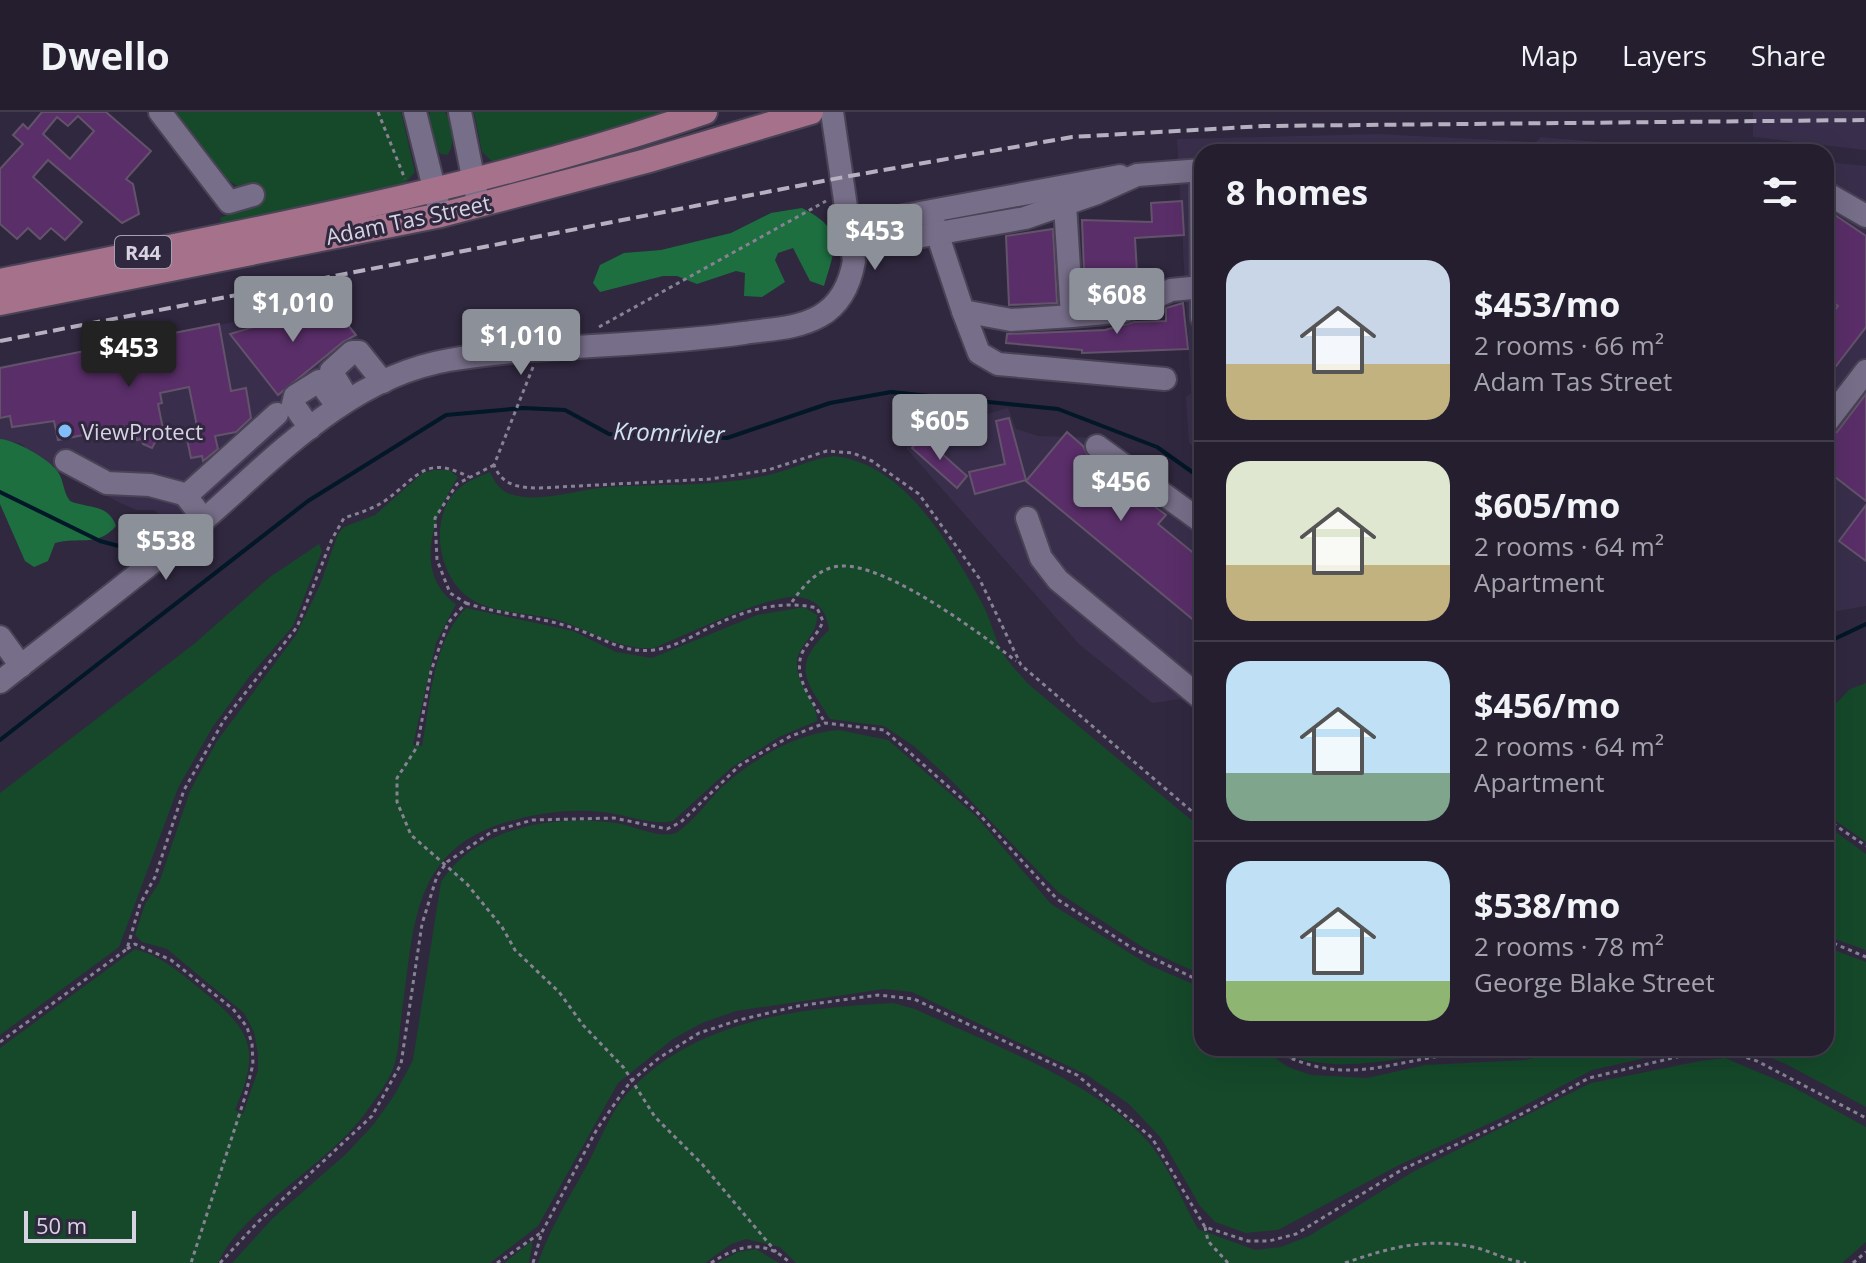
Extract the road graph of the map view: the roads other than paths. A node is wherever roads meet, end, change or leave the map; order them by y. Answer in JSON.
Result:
{"nodes":[{"id":1,"x":160,"y":112,"type":"edge"},
{"id":2,"x":415,"y":112,"type":"edge"},
{"id":3,"x":460,"y":112,"type":"edge"},
{"id":4,"x":705,"y":112,"type":"edge"},
{"id":5,"x":811,"y":112,"type":"edge"},
{"id":6,"x":832,"y":112,"type":"edge"},
{"id":7,"x":1194,"y":171,"type":"edge"},
{"id":8,"x":1137,"y":175,"type":"junction"},
{"id":9,"x":474,"y":180,"type":"junction"},
{"id":10,"x":436,"y":190,"type":"junction"},
{"id":11,"x":253,"y":195,"type":"dead end"},
{"id":12,"x":1834,"y":198,"type":"edge"},
{"id":13,"x":479,"y":205,"type":"junction"},
{"id":14,"x":1065,"y":205,"type":"junction"},
{"id":15,"x":930,"y":212,"type":"junction"},
{"id":16,"x":441,"y":215,"type":"junction"},
{"id":17,"x":1866,"y":216,"type":"edge"},
{"id":18,"x":938,"y":235,"type":"junction"},
{"id":19,"x":852,"y":237,"type":"junction"},
{"id":20,"x":0,"y":281,"type":"edge"},
{"id":21,"x":1194,"y":288,"type":"edge"},
{"id":22,"x":0,"y":303,"type":"edge"},
{"id":23,"x":963,"y":311,"type":"junction"},
{"id":24,"x":1072,"y":316,"type":"junction"},
{"id":25,"x":1866,"y":371,"type":"edge"},
{"id":26,"x":1165,"y":379,"type":"dead end"},
{"id":27,"x":383,"y":382,"type":"junction"},
{"id":28,"x":343,"y":403,"type":"junction"},
{"id":29,"x":1834,"y":413,"type":"edge"},
{"id":30,"x":303,"y":433,"type":"junction"},
{"id":31,"x":1097,"y":446,"type":"dead end"},
{"id":32,"x":66,"y":461,"type":"dead end"},
{"id":33,"x":186,"y":496,"type":"junction"},
{"id":34,"x":1194,"y":516,"type":"edge"},
{"id":35,"x":1027,"y":518,"type":"dead end"},
{"id":36,"x":204,"y":520,"type":"junction"},
{"id":37,"x":0,"y":637,"type":"edge"},
{"id":38,"x":21,"y":666,"type":"junction"},
{"id":39,"x":0,"y":682,"type":"edge"},
{"id":40,"x":1194,"y":692,"type":"edge"}],
"edges":[{"from":1,"to":11,"type":"street"},
{"from":2,"to":10,"type":"street"},
{"from":3,"to":9,"type":"street"},
{"from":4,"to":9,"type":"main road","name":"Adam Tas Street","number":"R44"},
{"from":5,"to":13,"type":"main road","name":"Adam Tas Street","number":"R44"},
{"from":6,"to":19,"type":"street"},
{"from":7,"to":8,"type":"street"},
{"from":8,"to":14,"type":"street"},
{"from":8,"to":15,"type":"street"},
{"from":9,"to":10,"type":"main road","name":"Adam Tas Street","number":"R44"},
{"from":9,"to":13,"type":"street"},
{"from":10,"to":16,"type":"street"},
{"from":10,"to":20,"type":"main road","name":"Adam Tas Street","number":"R44"},
{"from":12,"to":17,"type":"street"},
{"from":13,"to":16,"type":"main road","name":"Adam Tas Street","number":"R44"},
{"from":14,"to":18,"type":"street"},
{"from":14,"to":24,"type":"street"},
{"from":15,"to":18,"type":"street"},
{"from":15,"to":19,"type":"street"},
{"from":16,"to":22,"type":"main road","name":"Adam Tas Street","number":"R44"},
{"from":18,"to":19,"type":"street"},
{"from":18,"to":23,"type":"street"},
{"from":19,"to":27,"type":"street"},
{"from":21,"to":24,"type":"street"},
{"from":23,"to":24,"type":"street"},
{"from":23,"to":26,"type":"street"},
{"from":25,"to":29,"type":"street"},
{"from":27,"to":28,"type":"street"},
{"from":27,"to":28,"type":"street"},
{"from":28,"to":30,"type":"street"},
{"from":28,"to":30,"type":"street"},
{"from":30,"to":33,"type":"street"},
{"from":30,"to":36,"type":"street"},
{"from":31,"to":34,"type":"street"},
{"from":32,"to":33,"type":"street"},
{"from":33,"to":36,"type":"street"},
{"from":35,"to":40,"type":"street"},
{"from":36,"to":38,"type":"street"},
{"from":37,"to":38,"type":"street"},
{"from":38,"to":39,"type":"street"}]}
